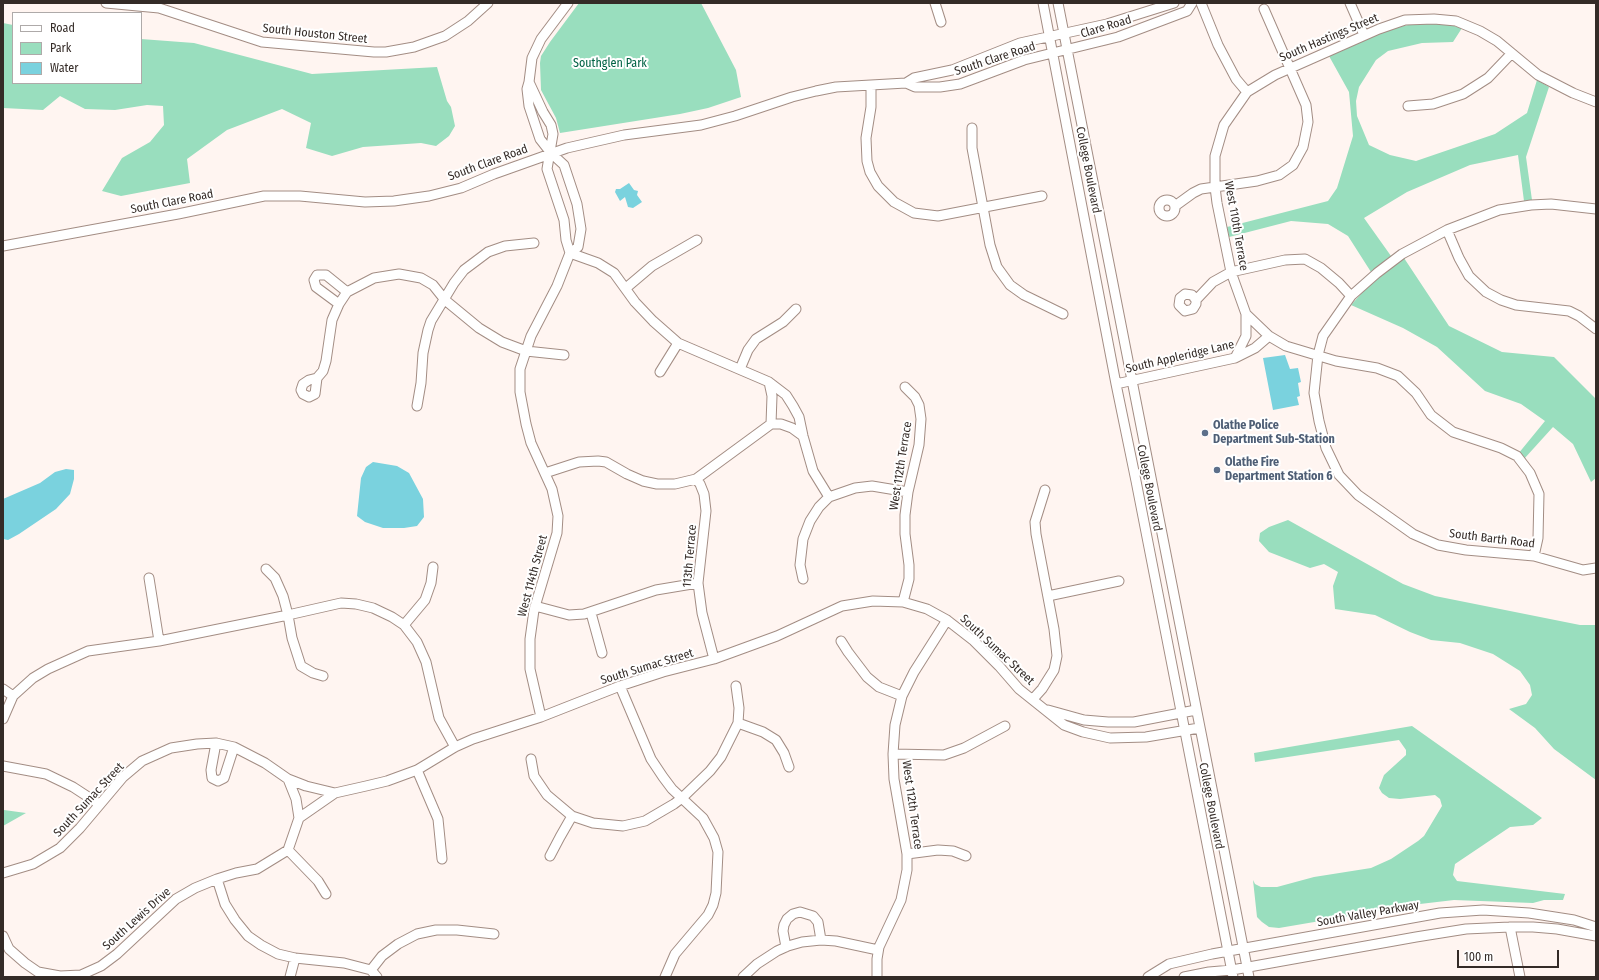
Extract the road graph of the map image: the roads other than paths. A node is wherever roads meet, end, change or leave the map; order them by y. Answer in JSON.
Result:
{"nodes":[{"id":1,"x":106,"y":3,"type":"edge"},
{"id":2,"x":488,"y":3,"type":"edge"},
{"id":3,"x":568,"y":3,"type":"edge"},
{"id":4,"x":935,"y":3,"type":"edge"},
{"id":5,"x":1043,"y":3,"type":"edge"},
{"id":6,"x":1058,"y":3,"type":"edge"},
{"id":7,"x":1174,"y":3,"type":"edge"},
{"id":8,"x":1192,"y":3,"type":"edge"},
{"id":9,"x":1201,"y":3,"type":"edge"},
{"id":10,"x":1350,"y":3,"type":"edge"},
{"id":11,"x":1264,"y":9,"type":"dead end"},
{"id":12,"x":941,"y":22,"type":"dead end"},
{"id":13,"x":1064,"y":34,"type":"junction"},
{"id":14,"x":1364,"y":35,"type":"junction"},
{"id":15,"x":1050,"y":36,"type":"junction"},
{"id":16,"x":1067,"y":50,"type":"junction"},
{"id":17,"x":1054,"y":54,"type":"junction"},
{"id":18,"x":1511,"y":54,"type":"junction"},
{"id":19,"x":1291,"y":69,"type":"junction"},
{"id":20,"x":529,"y":82,"type":"junction"},
{"id":21,"x":906,"y":83,"type":"junction"},
{"id":22,"x":871,"y":85,"type":"junction"},
{"id":23,"x":1247,"y":92,"type":"junction"},
{"id":24,"x":1596,"y":102,"type":"edge"},
{"id":25,"x":1408,"y":106,"type":"dead end"},
{"id":26,"x":972,"y":128,"type":"dead end"},
{"id":27,"x":551,"y":153,"type":"junction"},
{"id":28,"x":1215,"y":187,"type":"junction"},
{"id":29,"x":1042,"y":196,"type":"dead end"},
{"id":30,"x":1175,"y":206,"type":"dead end"},
{"id":31,"x":983,"y":208,"type":"junction"},
{"id":32,"x":1596,"y":209,"type":"edge"},
{"id":33,"x":1446,"y":230,"type":"junction"},
{"id":34,"x":697,"y":240,"type":"dead end"},
{"id":35,"x":534,"y":243,"type":"dead end"},
{"id":36,"x":3,"y":246,"type":"edge"},
{"id":37,"x":570,"y":253,"type":"junction"},
{"id":38,"x":1231,"y":272,"type":"junction"},
{"id":39,"x":626,"y":288,"type":"junction"},
{"id":40,"x":347,"y":292,"type":"junction"},
{"id":41,"x":1351,"y":296,"type":"junction"},
{"id":42,"x":445,"y":300,"type":"junction"},
{"id":43,"x":1196,"y":300,"type":"dead end"},
{"id":44,"x":338,"y":304,"type":"junction"},
{"id":45,"x":796,"y":309,"type":"dead end"},
{"id":46,"x":1062,"y":314,"type":"dead end"},
{"id":47,"x":1246,"y":314,"type":"junction"},
{"id":48,"x":1596,"y":330,"type":"edge"},
{"id":49,"x":1269,"y":336,"type":"junction"},
{"id":50,"x":678,"y":343,"type":"junction"},
{"id":51,"x":526,"y":350,"type":"junction"},
{"id":52,"x":564,"y":355,"type":"dead end"},
{"id":53,"x":1318,"y":355,"type":"junction"},
{"id":54,"x":1235,"y":358,"type":"junction"},
{"id":55,"x":740,"y":369,"type":"junction"},
{"id":56,"x":660,"y":372,"type":"dead end"},
{"id":57,"x":317,"y":378,"type":"dead end"},
{"id":58,"x":1133,"y":381,"type":"junction"},
{"id":59,"x":769,"y":382,"type":"junction"},
{"id":60,"x":1116,"y":384,"type":"junction"},
{"id":61,"x":905,"y":386,"type":"dead end"},
{"id":62,"x":417,"y":406,"type":"dead end"},
{"id":63,"x":771,"y":424,"type":"junction"},
{"id":64,"x":803,"y":436,"type":"junction"},
{"id":65,"x":545,"y":473,"type":"junction"},
{"id":66,"x":696,"y":479,"type":"junction"},
{"id":67,"x":1045,"y":490,"type":"dead end"},
{"id":68,"x":908,"y":492,"type":"junction"},
{"id":69,"x":829,"y":497,"type":"junction"},
{"id":70,"x":1534,"y":556,"type":"junction"},
{"id":71,"x":433,"y":567,"type":"dead end"},
{"id":72,"x":1596,"y":568,"type":"edge"},
{"id":73,"x":266,"y":569,"type":"dead end"},
{"id":74,"x":149,"y":578,"type":"dead end"},
{"id":75,"x":803,"y":579,"type":"dead end"},
{"id":76,"x":1119,"y":581,"type":"dead end"},
{"id":77,"x":698,"y":583,"type":"junction"},
{"id":78,"x":1048,"y":596,"type":"junction"},
{"id":79,"x":903,"y":602,"type":"junction"},
{"id":80,"x":535,"y":606,"type":"junction"},
{"id":81,"x":591,"y":613,"type":"junction"},
{"id":82,"x":288,"y":615,"type":"junction"},
{"id":83,"x":947,"y":620,"type":"junction"},
{"id":84,"x":404,"y":625,"type":"junction"},
{"id":85,"x":159,"y":641,"type":"junction"},
{"id":86,"x":841,"y":641,"type":"dead end"},
{"id":87,"x":602,"y":653,"type":"dead end"},
{"id":88,"x":714,"y":659,"type":"junction"},
{"id":89,"x":323,"y":676,"type":"dead end"},
{"id":90,"x":620,"y":686,"type":"junction"},
{"id":91,"x":736,"y":686,"type":"dead end"},
{"id":92,"x":3,"y":689,"type":"edge"},
{"id":93,"x":13,"y":696,"type":"junction"},
{"id":94,"x":902,"y":696,"type":"junction"},
{"id":95,"x":1033,"y":699,"type":"junction"},
{"id":96,"x":1047,"y":710,"type":"junction"},
{"id":97,"x":1196,"y":710,"type":"junction"},
{"id":98,"x":1181,"y":713,"type":"junction"},
{"id":99,"x":541,"y":717,"type":"junction"},
{"id":100,"x":3,"y":719,"type":"edge"},
{"id":101,"x":738,"y":723,"type":"junction"},
{"id":102,"x":1004,"y":726,"type":"dead end"},
{"id":103,"x":1199,"y":728,"type":"junction"},
{"id":104,"x":1184,"y":731,"type":"junction"},
{"id":105,"x":216,"y":743,"type":"junction"},
{"id":106,"x":234,"y":747,"type":"junction"},
{"id":107,"x":455,"y":747,"type":"junction"},
{"id":108,"x":893,"y":754,"type":"junction"},
{"id":109,"x":531,"y":759,"type":"dead end"},
{"id":110,"x":3,"y":766,"type":"edge"},
{"id":111,"x":789,"y":767,"type":"dead end"},
{"id":112,"x":417,"y":770,"type":"junction"},
{"id":113,"x":288,"y":779,"type":"junction"},
{"id":114,"x":335,"y":793,"type":"junction"},
{"id":115,"x":682,"y":798,"type":"junction"},
{"id":116,"x":99,"y":804,"type":"junction"},
{"id":117,"x":572,"y":816,"type":"junction"},
{"id":118,"x":300,"y":818,"type":"junction"},
{"id":119,"x":288,"y":850,"type":"junction"},
{"id":120,"x":907,"y":854,"type":"junction"},
{"id":121,"x":550,"y":856,"type":"dead end"},
{"id":122,"x":966,"y":856,"type":"dead end"},
{"id":123,"x":442,"y":859,"type":"dead end"},
{"id":124,"x":3,"y":873,"type":"edge"},
{"id":125,"x":217,"y":879,"type":"junction"},
{"id":126,"x":326,"y":894,"type":"dead end"},
{"id":127,"x":1510,"y":926,"type":"junction"},
{"id":128,"x":1596,"y":927,"type":"edge"},
{"id":129,"x":494,"y":934,"type":"dead end"},
{"id":130,"x":3,"y":936,"type":"edge"},
{"id":131,"x":1596,"y":936,"type":"edge"},
{"id":132,"x":821,"y":940,"type":"junction"},
{"id":133,"x":786,"y":947,"type":"junction"},
{"id":134,"x":1243,"y":949,"type":"junction"},
{"id":135,"x":878,"y":950,"type":"junction"},
{"id":136,"x":1228,"y":952,"type":"junction"},
{"id":137,"x":294,"y":958,"type":"junction"},
{"id":138,"x":1247,"y":967,"type":"junction"},
{"id":139,"x":374,"y":974,"type":"edge"},
{"id":140,"x":1232,"y":974,"type":"edge"},
{"id":141,"x":37,"y":975,"type":"edge"},
{"id":142,"x":290,"y":977,"type":"edge"},
{"id":143,"x":666,"y":977,"type":"edge"},
{"id":144,"x":743,"y":977,"type":"edge"},
{"id":145,"x":877,"y":977,"type":"edge"},
{"id":146,"x":1148,"y":977,"type":"edge"},
{"id":147,"x":1184,"y":977,"type":"edge"},
{"id":148,"x":1248,"y":977,"type":"edge"},
{"id":149,"x":1520,"y":977,"type":"edge"}],
"edges":[{"from":1,"to":2,"type":"street","name":"South Houston Street"},
{"from":3,"to":20,"type":"street","name":"West 114th Street"},
{"from":4,"to":12,"type":"street"},
{"from":5,"to":15,"type":"street","name":"College Boulevard"},
{"from":6,"to":13,"type":"street","name":"College Boulevard"},
{"from":7,"to":13,"type":"street","name":"Clare Road"},
{"from":8,"to":16,"type":"street","name":"Clare Road"},
{"from":9,"to":23,"type":"street"},
{"from":10,"to":14,"type":"street"},
{"from":11,"to":19,"type":"street"},
{"from":13,"to":15,"type":"street","name":"South Clare Road"},
{"from":13,"to":16,"type":"street","name":"College Boulevard"},
{"from":14,"to":18,"type":"street","name":"South Hastings Street"},
{"from":14,"to":19,"type":"street","name":"South Hastings Street"},
{"from":15,"to":17,"type":"street","name":"College Boulevard"},
{"from":15,"to":21,"type":"street","name":"South Clare Road"},
{"from":16,"to":17,"type":"street","name":"South Clare Road"},
{"from":16,"to":58,"type":"street","name":"College Boulevard"},
{"from":17,"to":21,"type":"street","name":"South Clare Road"},
{"from":17,"to":60,"type":"street","name":"College Boulevard"},
{"from":18,"to":24,"type":"street","name":"South Hastings Street"},
{"from":18,"to":25,"type":"street"},
{"from":19,"to":23,"type":"street","name":"South Hastings Street"},
{"from":19,"to":28,"type":"street"},
{"from":20,"to":27,"type":"street"},
{"from":20,"to":27,"type":"street","name":"West 114th Street"},
{"from":21,"to":22,"type":"street","name":"South Clare Road"},
{"from":22,"to":27,"type":"street","name":"South Clare Road"},
{"from":22,"to":31,"type":"street"},
{"from":23,"to":28,"type":"street","name":"West 110th Terrace"},
{"from":26,"to":31,"type":"street"},
{"from":27,"to":36,"type":"street","name":"South Clare Road"},
{"from":27,"to":37,"type":"street"},
{"from":27,"to":37,"type":"street","name":"West 114th Street"},
{"from":28,"to":30,"type":"street"},
{"from":28,"to":38,"type":"street","name":"West 110th Terrace"},
{"from":29,"to":31,"type":"street"},
{"from":31,"to":46,"type":"street"},
{"from":32,"to":33,"type":"street"},
{"from":33,"to":41,"type":"street"},
{"from":33,"to":48,"type":"street"},
{"from":34,"to":39,"type":"street"},
{"from":35,"to":42,"type":"street"},
{"from":37,"to":39,"type":"street"},
{"from":37,"to":51,"type":"street","name":"West 114th Street"},
{"from":38,"to":41,"type":"street"},
{"from":38,"to":43,"type":"street"},
{"from":38,"to":47,"type":"street","name":"West 110th Terrace"},
{"from":39,"to":50,"type":"street"},
{"from":40,"to":42,"type":"street"},
{"from":40,"to":44,"type":"street"},
{"from":40,"to":44,"type":"street"},
{"from":41,"to":53,"type":"street"},
{"from":42,"to":51,"type":"street"},
{"from":42,"to":62,"type":"street"},
{"from":44,"to":57,"type":"street"},
{"from":45,"to":55,"type":"street"},
{"from":47,"to":49,"type":"street","name":"West 110th Terrace"},
{"from":47,"to":54,"type":"street"},
{"from":49,"to":53,"type":"street","name":"West 110th Terrace"},
{"from":49,"to":54,"type":"street","name":"South Appleridge Lane"},
{"from":50,"to":55,"type":"street"},
{"from":50,"to":56,"type":"street"},
{"from":51,"to":52,"type":"street"},
{"from":51,"to":65,"type":"street","name":"West 114th Street"},
{"from":53,"to":70,"type":"street","name":"West 110th Terrace"},
{"from":53,"to":70,"type":"street","name":"South Barth Road"},
{"from":54,"to":58,"type":"street","name":"South Appleridge Lane"},
{"from":55,"to":59,"type":"street"},
{"from":58,"to":60,"type":"street","name":"South Appleridge Lane"},
{"from":58,"to":97,"type":"street","name":"College Boulevard"},
{"from":59,"to":63,"type":"street"},
{"from":59,"to":64,"type":"street"},
{"from":60,"to":98,"type":"street","name":"College Boulevard"},
{"from":61,"to":68,"type":"street","name":"West 112th Terrace"},
{"from":63,"to":64,"type":"street"},
{"from":63,"to":66,"type":"street"},
{"from":64,"to":69,"type":"street"},
{"from":65,"to":66,"type":"street"},
{"from":65,"to":80,"type":"street","name":"West 114th Street"},
{"from":66,"to":77,"type":"street","name":"113th Terrace"},
{"from":67,"to":78,"type":"street"},
{"from":68,"to":69,"type":"street"},
{"from":68,"to":79,"type":"street","name":"West 112th Terrace"},
{"from":69,"to":75,"type":"street"},
{"from":70,"to":72,"type":"street","name":"South Barth Road"},
{"from":71,"to":84,"type":"street"},
{"from":73,"to":82,"type":"street"},
{"from":74,"to":85,"type":"street"},
{"from":76,"to":78,"type":"street"},
{"from":77,"to":81,"type":"street"},
{"from":77,"to":88,"type":"street","name":"113th Terrace"},
{"from":78,"to":95,"type":"street"},
{"from":79,"to":83,"type":"street","name":"South Sumac Street"},
{"from":79,"to":88,"type":"street","name":"South Sumac Street"},
{"from":80,"to":81,"type":"street"},
{"from":80,"to":99,"type":"street","name":"West 114th Street"},
{"from":81,"to":87,"type":"street"},
{"from":82,"to":84,"type":"street"},
{"from":82,"to":85,"type":"street"},
{"from":82,"to":89,"type":"street"},
{"from":83,"to":94,"type":"street","name":"West 112th Terrace"},
{"from":83,"to":95,"type":"street","name":"South Sumac Street"},
{"from":84,"to":107,"type":"street"},
{"from":85,"to":93,"type":"street"},
{"from":86,"to":94,"type":"street"},
{"from":88,"to":90,"type":"street","name":"South Sumac Street"},
{"from":90,"to":99,"type":"street","name":"South Sumac Street"},
{"from":90,"to":115,"type":"street"},
{"from":91,"to":101,"type":"street"},
{"from":92,"to":93,"type":"street"},
{"from":93,"to":100,"type":"street"},
{"from":94,"to":108,"type":"street","name":"West 112th Terrace"},
{"from":95,"to":96,"type":"street","name":"South Sumac Street"},
{"from":96,"to":98,"type":"street","name":"South Sumac Street"},
{"from":96,"to":104,"type":"street","name":"South Sumac Street"},
{"from":97,"to":98,"type":"street","name":"South Sumac Street"},
{"from":97,"to":103,"type":"street","name":"College Boulevard"},
{"from":98,"to":104,"type":"street","name":"College Boulevard"},
{"from":99,"to":107,"type":"street","name":"South Sumac Street"},
{"from":101,"to":111,"type":"street"},
{"from":101,"to":115,"type":"street"},
{"from":102,"to":108,"type":"street"},
{"from":103,"to":104,"type":"street","name":"South Sumac Street"},
{"from":103,"to":134,"type":"street","name":"College Boulevard"},
{"from":104,"to":136,"type":"street","name":"College Boulevard"},
{"from":105,"to":106,"type":"street","name":"South Sumac Street"},
{"from":105,"to":106,"type":"street"},
{"from":105,"to":116,"type":"street","name":"South Sumac Street"},
{"from":106,"to":113,"type":"street","name":"South Sumac Street"},
{"from":107,"to":112,"type":"street","name":"South Sumac Street"},
{"from":108,"to":120,"type":"street","name":"West 112th Terrace"},
{"from":109,"to":117,"type":"street"},
{"from":110,"to":116,"type":"street"},
{"from":112,"to":114,"type":"street","name":"South Sumac Street"},
{"from":112,"to":123,"type":"street"},
{"from":113,"to":114,"type":"street","name":"South Sumac Street"},
{"from":113,"to":118,"type":"street"},
{"from":114,"to":118,"type":"street"},
{"from":115,"to":117,"type":"street"},
{"from":115,"to":143,"type":"street"},
{"from":116,"to":124,"type":"street","name":"South Sumac Street"},
{"from":117,"to":121,"type":"street"},
{"from":118,"to":119,"type":"street"},
{"from":119,"to":125,"type":"street","name":"South Lewis Drive"},
{"from":119,"to":126,"type":"street"},
{"from":120,"to":122,"type":"street"},
{"from":120,"to":135,"type":"street","name":"West 112th Terrace"},
{"from":125,"to":137,"type":"street"},
{"from":125,"to":141,"type":"street","name":"South Lewis Drive"},
{"from":127,"to":131,"type":"street"},
{"from":127,"to":138,"type":"street"},
{"from":127,"to":149,"type":"street"},
{"from":128,"to":134,"type":"street","name":"South Valley Parkway"},
{"from":129,"to":139,"type":"street"},
{"from":130,"to":141,"type":"street"},
{"from":132,"to":133,"type":"street"},
{"from":132,"to":133,"type":"street"},
{"from":132,"to":135,"type":"street"},
{"from":133,"to":144,"type":"street"},
{"from":134,"to":136,"type":"street","name":"South Valley Parkway"},
{"from":134,"to":138,"type":"street","name":"College Boulevard"},
{"from":135,"to":145,"type":"street","name":"West 112th Terrace"},
{"from":136,"to":140,"type":"street","name":"College Boulevard"},
{"from":136,"to":146,"type":"street","name":"South Valley Parkway"},
{"from":137,"to":139,"type":"street"},
{"from":137,"to":142,"type":"street"},
{"from":138,"to":140,"type":"street"},
{"from":138,"to":148,"type":"street","name":"College Boulevard"},
{"from":140,"to":147,"type":"street"}]}
